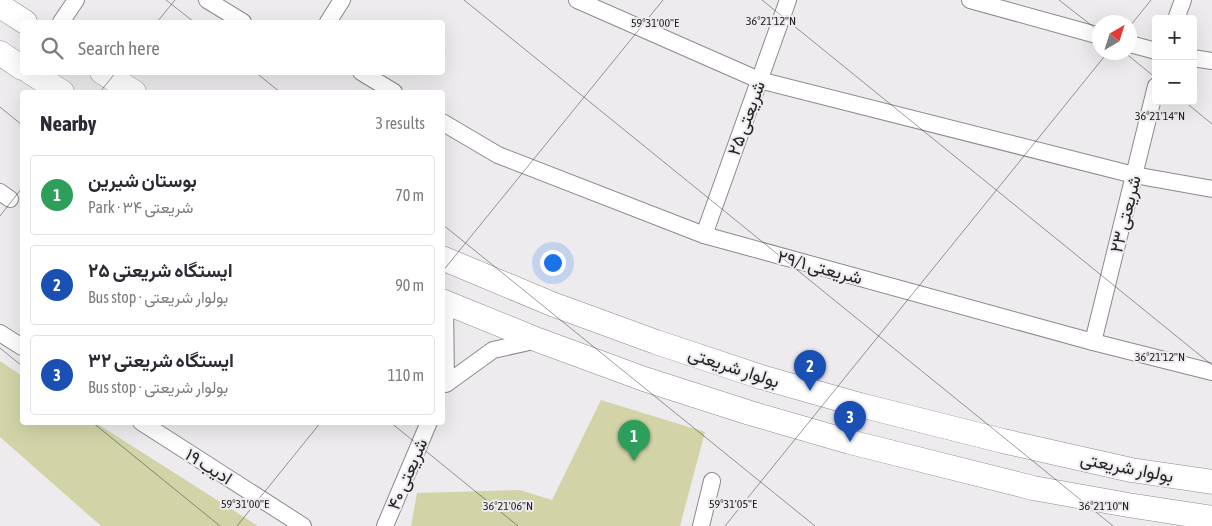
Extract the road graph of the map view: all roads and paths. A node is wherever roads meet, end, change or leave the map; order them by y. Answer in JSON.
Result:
{"nodes":[{"id":1,"x":76,"y":0,"type":"edge"},
{"id":2,"x":207,"y":0,"type":"edge"},
{"id":3,"x":342,"y":0,"type":"edge"},
{"id":4,"x":577,"y":0,"type":"edge"},
{"id":5,"x":788,"y":0,"type":"edge"},
{"id":6,"x":970,"y":0,"type":"edge"},
{"id":7,"x":1183,"y":0,"type":"edge"},
{"id":8,"x":0,"y":6,"type":"edge"},
{"id":9,"x":1177,"y":15,"type":"edge"},
{"id":10,"x":22,"y":20,"type":"edge"},
{"id":11,"x":62,"y":20,"type":"edge"},
{"id":12,"x":240,"y":20,"type":"edge"},
{"id":13,"x":329,"y":20,"type":"edge"},
{"id":14,"x":1092,"y":34,"type":"edge"},
{"id":15,"x":1137,"y":46,"type":"edge"},
{"id":16,"x":1152,"y":50,"type":"edge"},
{"id":17,"x":0,"y":53,"type":"edge"},
{"id":18,"x":1197,"y":59,"type":"edge"},
{"id":19,"x":1212,"y":61,"type":"edge"},
{"id":20,"x":20,"y":67,"type":"edge"},
{"id":21,"x":35,"y":75,"type":"edge"},
{"id":22,"x":107,"y":75,"type":"edge"},
{"id":23,"x":366,"y":75,"type":"edge"},
{"id":24,"x":759,"y":80,"type":"junction"},
{"id":25,"x":59,"y":90,"type":"edge"},
{"id":26,"x":131,"y":90,"type":"edge"},
{"id":27,"x":391,"y":90,"type":"edge"},
{"id":28,"x":1152,"y":102,"type":"edge"},
{"id":29,"x":445,"y":124,"type":"edge"},
{"id":30,"x":1134,"y":175,"type":"junction"},
{"id":31,"x":1212,"y":188,"type":"edge"},
{"id":32,"x":704,"y":235,"type":"junction"},
{"id":33,"x":445,"y":259,"type":"edge"},
{"id":34,"x":445,"y":302,"type":"edge"},
{"id":35,"x":0,"y":333,"type":"edge"},
{"id":36,"x":538,"y":340,"type":"junction"},
{"id":37,"x":1094,"y":342,"type":"junction"},
{"id":38,"x":20,"y":346,"type":"edge"},
{"id":39,"x":1212,"y":372,"type":"edge"},
{"id":40,"x":445,"y":387,"type":"edge"},
{"id":41,"x":145,"y":425,"type":"edge"},
{"id":42,"x":428,"y":425,"type":"edge"},
{"id":43,"x":712,"y":481,"type":"dead end"},
{"id":44,"x":1212,"y":482,"type":"edge"},
{"id":45,"x":1212,"y":518,"type":"edge"},
{"id":46,"x":303,"y":526,"type":"edge"},
{"id":47,"x":384,"y":526,"type":"edge"},
{"id":48,"x":701,"y":526,"type":"edge"}],
"edges":[{"from":1,"to":11,"type":"street"},
{"from":2,"to":12,"type":"street"},
{"from":3,"to":13,"type":"street"},
{"from":4,"to":24,"type":"street"},
{"from":5,"to":24,"type":"street","name":"شریعتی ۲۵"},
{"from":6,"to":14,"type":"street"},
{"from":7,"to":9,"type":"street"},
{"from":8,"to":10,"type":"main road"},
{"from":15,"to":16,"type":"street"},
{"from":17,"to":20,"type":"main road"},
{"from":18,"to":19,"type":"street"},
{"from":21,"to":25,"type":"main road"},
{"from":22,"to":26,"type":"main road"},
{"from":23,"to":27,"type":"street"},
{"from":24,"to":30,"type":"street"},
{"from":24,"to":32,"type":"street","name":"شریعتی ۲۵"},
{"from":28,"to":30,"type":"street","name":"شریعتی ۲۳"},
{"from":29,"to":32,"type":"street","name":"شریعتی ۲۹/۱"},
{"from":30,"to":31,"type":"street"},
{"from":30,"to":37,"type":"street","name":"شریعتی ۲۳"},
{"from":32,"to":37,"type":"street","name":"شریعتی ۲۹/۱"},
{"from":33,"to":44,"type":"main road","name":"بولوار شریعتی"},
{"from":34,"to":36,"type":"main road","name":"بولوار شریعتی"},
{"from":35,"to":38,"type":"street"},
{"from":36,"to":40,"type":"street"},
{"from":36,"to":45,"type":"main road","name":"بولوار شریعتی"},
{"from":37,"to":39,"type":"street","name":"شریعتی ۲۹/۱"},
{"from":41,"to":46,"type":"street","name":"ادیب ۱۹"},
{"from":42,"to":47,"type":"street","name":"شریعتی ۴۰"},
{"from":43,"to":48,"type":"street"}]}
